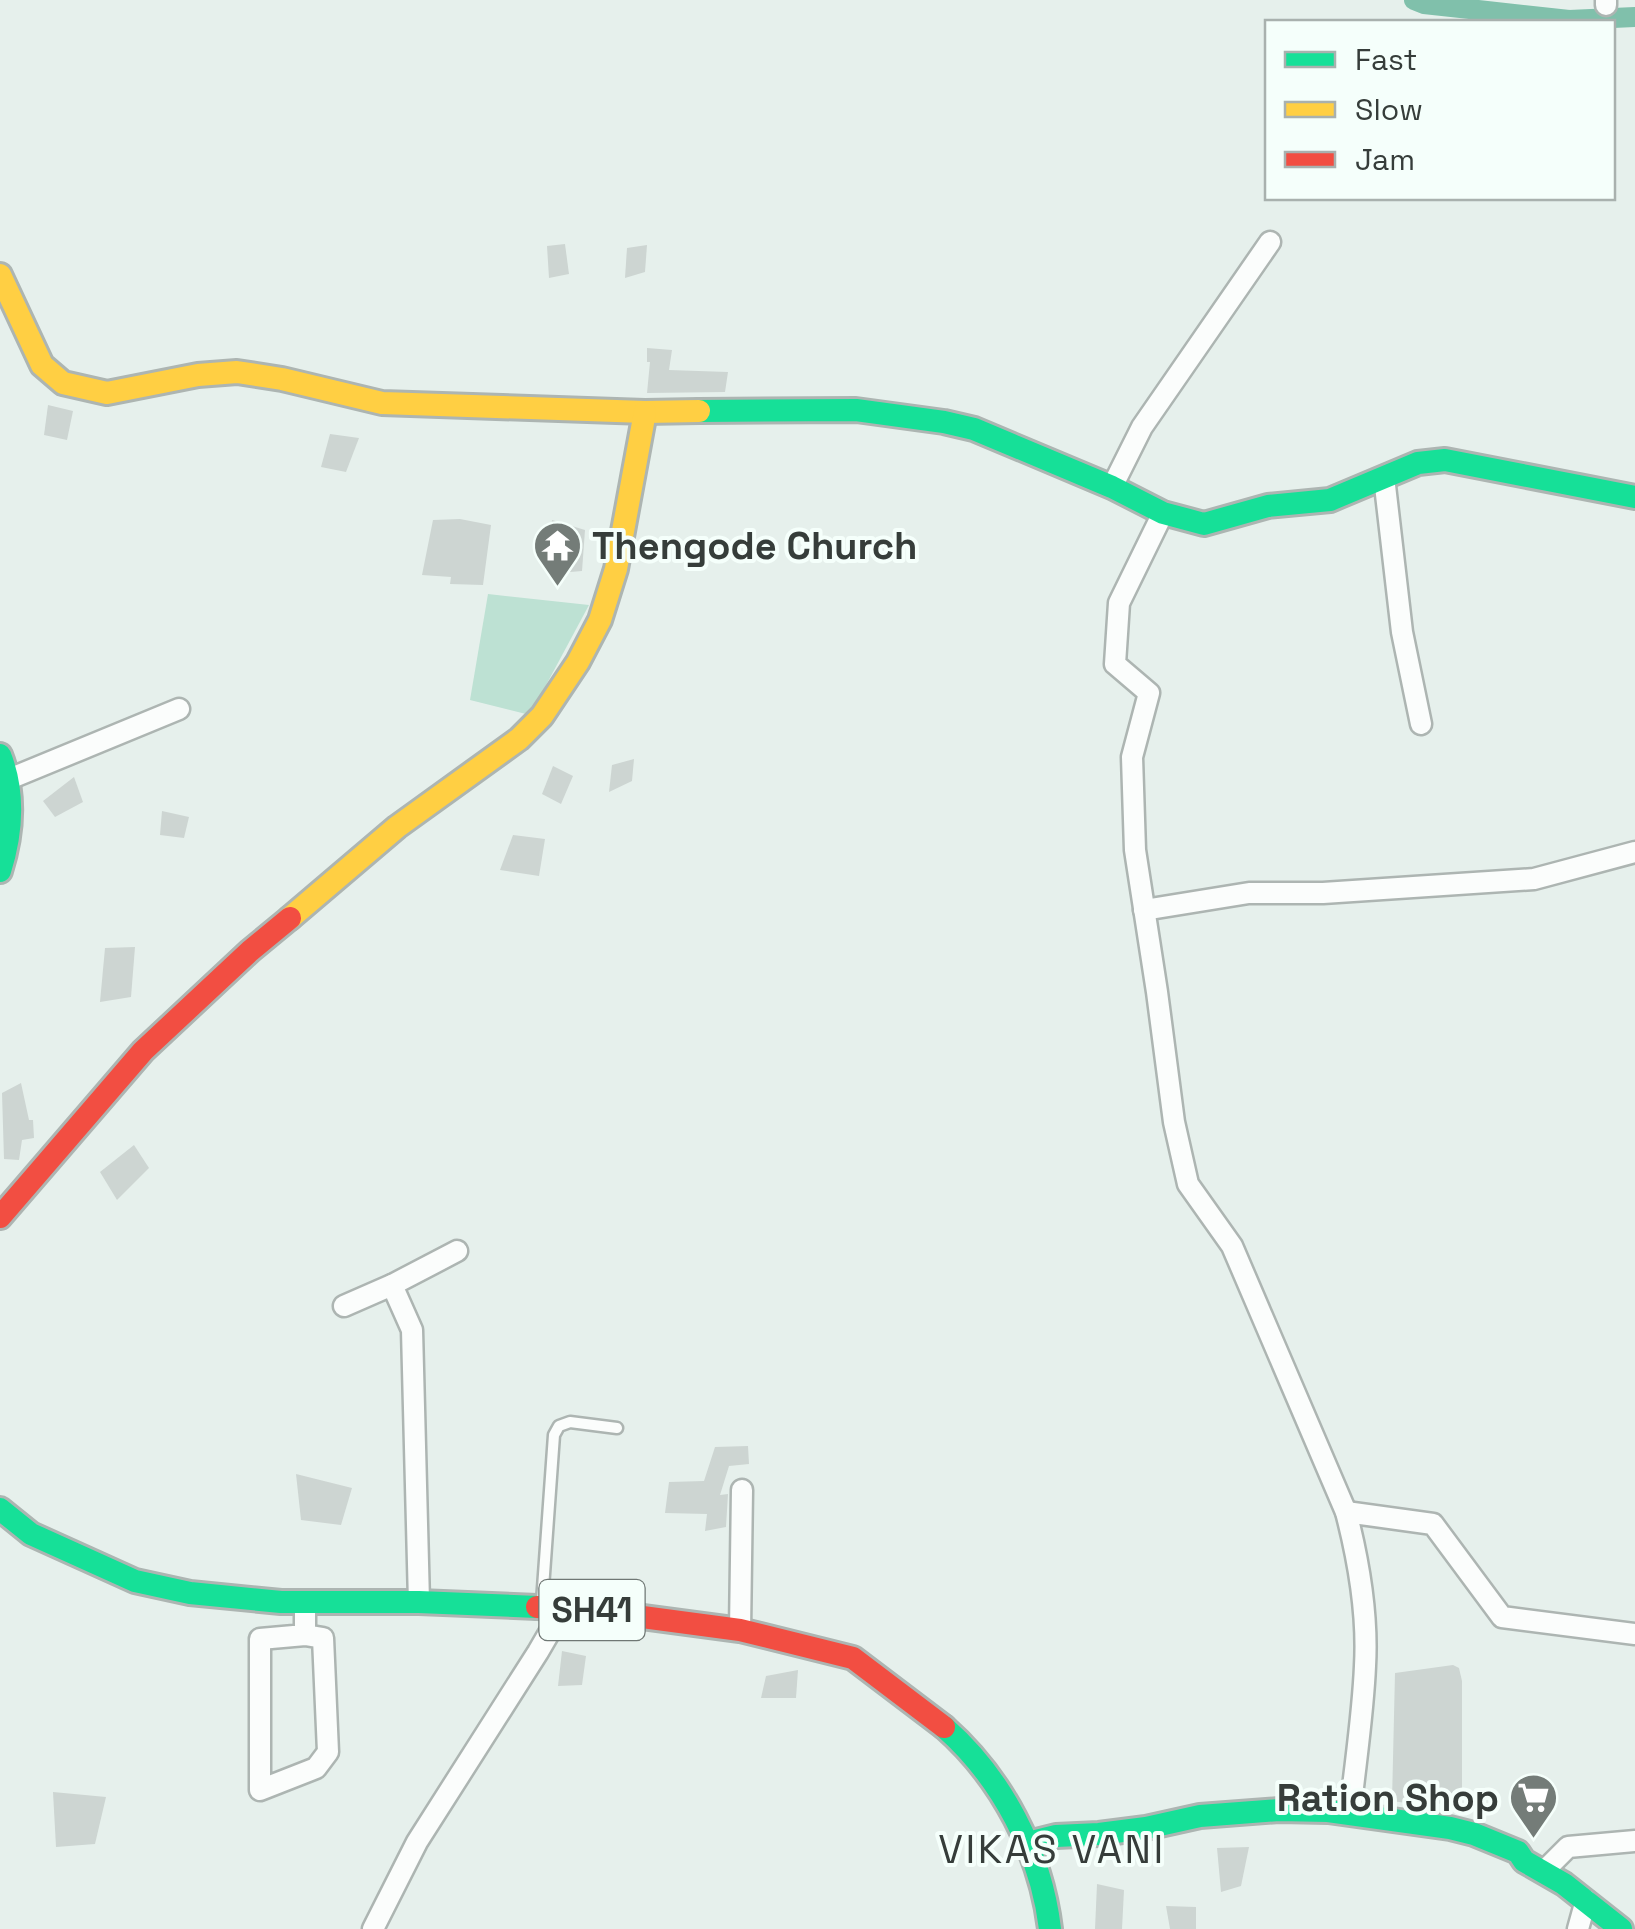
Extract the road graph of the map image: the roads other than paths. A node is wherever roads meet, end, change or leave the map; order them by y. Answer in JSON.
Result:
{"nodes":[{"id":1,"x":1270,"y":242,"type":"dead end"},
{"id":2,"x":0,"y":275,"type":"edge"},
{"id":3,"x":645,"y":412,"type":"junction"},
{"id":4,"x":1384,"y":476,"type":"junction"},
{"id":5,"x":1112,"y":487,"type":"junction"},
{"id":6,"x":1635,"y":498,"type":"edge"},
{"id":7,"x":1163,"y":513,"type":"junction"},
{"id":8,"x":179,"y":709,"type":"dead end"},
{"id":9,"x":1421,"y":724,"type":"dead end"},
{"id":10,"x":0,"y":755,"type":"edge"},
{"id":11,"x":8,"y":779,"type":"junction"},
{"id":12,"x":1635,"y":852,"type":"edge"},
{"id":13,"x":0,"y":872,"type":"edge"},
{"id":14,"x":1144,"y":910,"type":"junction"},
{"id":15,"x":0,"y":1216,"type":"edge"},
{"id":16,"x":457,"y":1251,"type":"dead end"},
{"id":17,"x":392,"y":1285,"type":"junction"},
{"id":18,"x":344,"y":1306,"type":"dead end"},
{"id":19,"x":617,"y":1428,"type":"dead end"},
{"id":20,"x":742,"y":1490,"type":"dead end"},
{"id":21,"x":0,"y":1509,"type":"edge"},
{"id":22,"x":1346,"y":1512,"type":"junction"},
{"id":23,"x":305,"y":1602,"type":"junction"},
{"id":24,"x":419,"y":1602,"type":"junction"},
{"id":25,"x":552,"y":1608,"type":"junction"},
{"id":26,"x":740,"y":1630,"type":"junction"},
{"id":27,"x":1635,"y":1634,"type":"edge"},
{"id":28,"x":305,"y":1635,"type":"junction"},
{"id":29,"x":1350,"y":1814,"type":"junction"},
{"id":30,"x":1635,"y":1841,"type":"edge"},
{"id":31,"x":1028,"y":1843,"type":"junction"},
{"id":32,"x":1543,"y":1872,"type":"junction"},
{"id":33,"x":1586,"y":1900,"type":"junction"},
{"id":34,"x":374,"y":1929,"type":"edge"},
{"id":35,"x":1050,"y":1929,"type":"edge"},
{"id":36,"x":1578,"y":1929,"type":"edge"},
{"id":37,"x":1621,"y":1929,"type":"edge"}],
"edges":[{"from":1,"to":5,"type":"street"},
{"from":2,"to":3,"type":"street"},
{"from":3,"to":5,"type":"street"},
{"from":3,"to":15,"type":"street"},
{"from":4,"to":6,"type":"street"},
{"from":4,"to":7,"type":"street"},
{"from":4,"to":9,"type":"street"},
{"from":5,"to":7,"type":"street"},
{"from":7,"to":14,"type":"street"},
{"from":8,"to":11,"type":"street"},
{"from":10,"to":11,"type":"street"},
{"from":11,"to":13,"type":"street"},
{"from":12,"to":14,"type":"street"},
{"from":14,"to":22,"type":"street"},
{"from":16,"to":17,"type":"street"},
{"from":17,"to":18,"type":"street"},
{"from":17,"to":24,"type":"street"},
{"from":19,"to":25,"type":"lane"},
{"from":20,"to":26,"type":"street"},
{"from":21,"to":23,"type":"street","number":"SH41"},
{"from":22,"to":27,"type":"street"},
{"from":22,"to":29,"type":"street"},
{"from":23,"to":24,"type":"street","number":"SH41"},
{"from":23,"to":28,"type":"street"},
{"from":24,"to":25,"type":"street","number":"SH41"},
{"from":25,"to":26,"type":"street","number":"SH41"},
{"from":25,"to":34,"type":"street"},
{"from":26,"to":31,"type":"street","number":"SH41"},
{"from":28,"to":28,"type":"street"},
{"from":29,"to":31,"type":"street"},
{"from":29,"to":32,"type":"street"},
{"from":30,"to":32,"type":"street"},
{"from":31,"to":35,"type":"street","number":"SH41"},
{"from":32,"to":33,"type":"street"},
{"from":33,"to":36,"type":"street"},
{"from":33,"to":37,"type":"street"}]}
